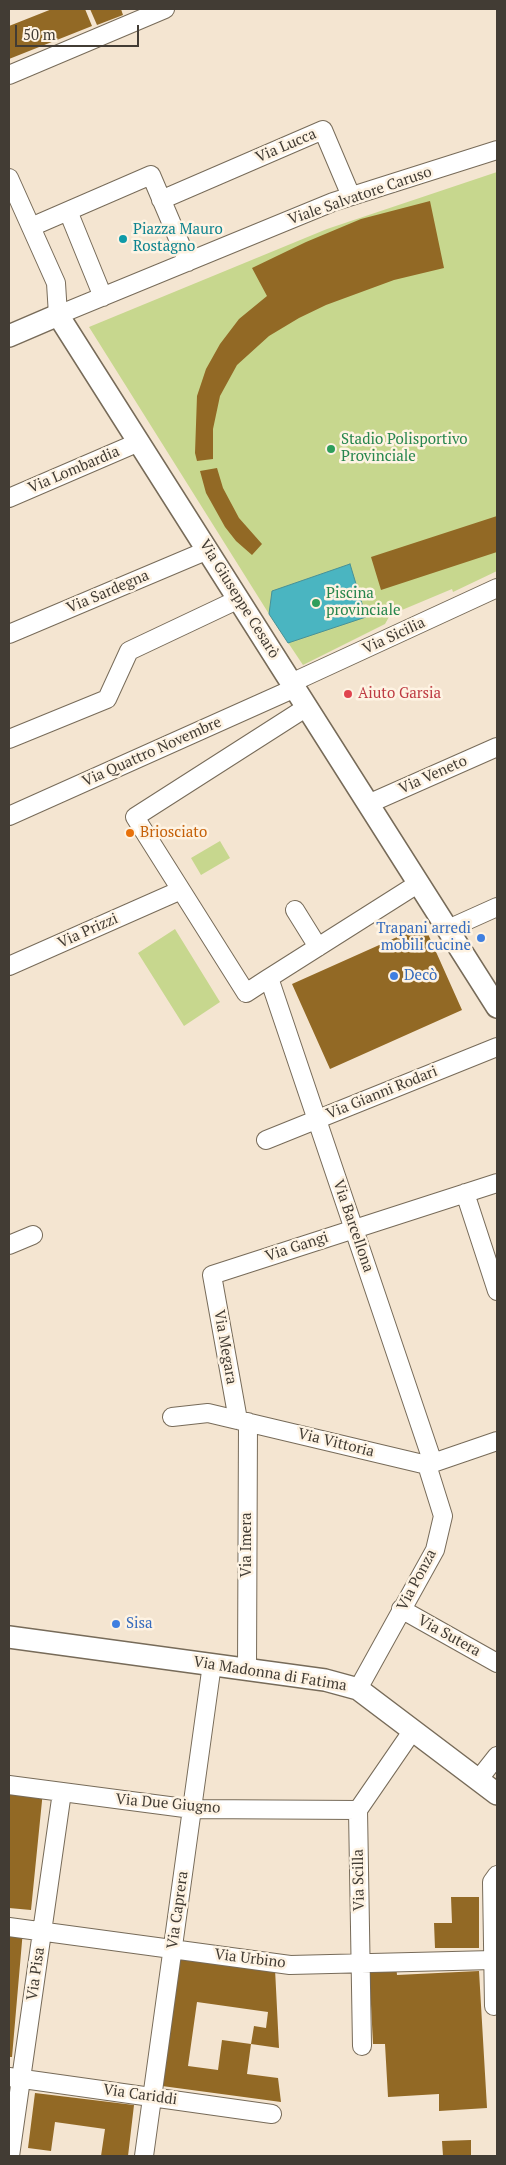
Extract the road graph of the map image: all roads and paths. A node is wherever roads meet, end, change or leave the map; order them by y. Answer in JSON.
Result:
{"nodes":[{"id":1,"x":165,"y":9,"type":"edge"},
{"id":2,"x":139,"y":14,"type":"edge"},
{"id":3,"x":9,"y":76,"type":"edge"},
{"id":4,"x":497,"y":150,"type":"edge"},
{"id":5,"x":9,"y":178,"type":"edge"},
{"id":6,"x":351,"y":196,"type":"junction"},
{"id":7,"x":161,"y":200,"type":"junction"},
{"id":8,"x":68,"y":211,"type":"junction"},
{"id":9,"x":31,"y":227,"type":"junction"},
{"id":10,"x":188,"y":262,"type":"junction"},
{"id":11,"x":103,"y":296,"type":"junction"},
{"id":12,"x":58,"y":315,"type":"junction"},
{"id":13,"x":9,"y":336,"type":"edge"},
{"id":14,"x":139,"y":442,"type":"junction"},
{"id":15,"x":9,"y":498,"type":"edge"},
{"id":16,"x":208,"y":550,"type":"junction"},
{"id":17,"x":497,"y":588,"type":"edge"},
{"id":18,"x":239,"y":599,"type":"junction"},
{"id":19,"x":9,"y":634,"type":"edge"},
{"id":20,"x":293,"y":686,"type":"junction"},
{"id":21,"x":307,"y":708,"type":"junction"},
{"id":22,"x":9,"y":739,"type":"edge"},
{"id":23,"x":497,"y":747,"type":"edge"},
{"id":24,"x":368,"y":804,"type":"junction"},
{"id":25,"x":9,"y":816,"type":"edge"},
{"id":26,"x":419,"y":883,"type":"junction"},
{"id":27,"x":174,"y":892,"type":"junction"},
{"id":28,"x":497,"y":907,"type":"edge"},
{"id":29,"x":295,"y":910,"type":"dead end"},
{"id":30,"x":448,"y":929,"type":"junction"},
{"id":31,"x":318,"y":947,"type":"junction"},
{"id":32,"x":9,"y":966,"type":"edge"},
{"id":33,"x":271,"y":983,"type":"junction"},
{"id":34,"x":497,"y":1007,"type":"edge"},
{"id":35,"x":497,"y":1047,"type":"edge"},
{"id":36,"x":317,"y":1119,"type":"junction"},
{"id":37,"x":266,"y":1140,"type":"dead end"},
{"id":38,"x":497,"y":1182,"type":"edge"},
{"id":39,"x":465,"y":1193,"type":"junction"},
{"id":40,"x":354,"y":1229,"type":"junction"},
{"id":41,"x":33,"y":1235,"type":"dead end"},
{"id":42,"x":9,"y":1245,"type":"edge"},
{"id":43,"x":212,"y":1275,"type":"joint"},
{"id":44,"x":497,"y":1291,"type":"edge"},
{"id":45,"x":172,"y":1417,"type":"dead end"},
{"id":46,"x":243,"y":1421,"type":"junction"},
{"id":47,"x":497,"y":1441,"type":"edge"},
{"id":48,"x":430,"y":1464,"type":"junction"},
{"id":49,"x":401,"y":1610,"type":"junction"},
{"id":50,"x":9,"y":1636,"type":"edge"},
{"id":51,"x":497,"y":1663,"type":"edge"},
{"id":52,"x":212,"y":1664,"type":"junction"},
{"id":53,"x":247,"y":1669,"type":"junction"},
{"id":54,"x":358,"y":1689,"type":"junction"},
{"id":55,"x":413,"y":1730,"type":"junction"},
{"id":56,"x":497,"y":1756,"type":"edge"},
{"id":57,"x":478,"y":1780,"type":"junction"},
{"id":58,"x":9,"y":1784,"type":"edge"},
{"id":59,"x":62,"y":1792,"type":"junction"},
{"id":60,"x":497,"y":1794,"type":"edge"},
{"id":61,"x":192,"y":1809,"type":"junction"},
{"id":62,"x":358,"y":1810,"type":"junction"},
{"id":63,"x":497,"y":1875,"type":"edge"},
{"id":64,"x":9,"y":1927,"type":"edge"},
{"id":65,"x":42,"y":1932,"type":"junction"},
{"id":66,"x":172,"y":1950,"type":"junction"},
{"id":67,"x":494,"y":1960,"type":"junction"},
{"id":68,"x":360,"y":1963,"type":"junction"},
{"id":69,"x":494,"y":2006,"type":"dead end"},
{"id":70,"x":362,"y":2046,"type":"dead end"},
{"id":71,"x":15,"y":2077,"type":"edge"},
{"id":72,"x":152,"y":2097,"type":"junction"},
{"id":73,"x":272,"y":2114,"type":"dead end"},
{"id":74,"x":10,"y":2156,"type":"edge"},
{"id":75,"x":144,"y":2156,"type":"edge"}],
"edges":[{"from":1,"to":2,"type":"street"},
{"from":2,"to":3,"type":"street"},
{"from":4,"to":6,"type":"street","name":"Viale Salvatore Caruso"},
{"from":5,"to":9,"type":"street","name":"Via Giuseppe Cesarò"},
{"from":6,"to":7,"type":"street","name":"Via Lucca"},
{"from":6,"to":10,"type":"street","name":"Viale Salvatore Caruso"},
{"from":7,"to":8,"type":"street"},
{"from":7,"to":10,"type":"street"},
{"from":8,"to":9,"type":"street"},
{"from":8,"to":11,"type":"street"},
{"from":9,"to":12,"type":"street","name":"Via Giuseppe Cesarò"},
{"from":10,"to":11,"type":"street","name":"Viale Salvatore Caruso"},
{"from":11,"to":12,"type":"street","name":"Viale Salvatore Caruso"},
{"from":12,"to":13,"type":"street"},
{"from":12,"to":14,"type":"street","name":"Via Giuseppe Cesarò"},
{"from":14,"to":15,"type":"street","name":"Via Lombardia"},
{"from":14,"to":16,"type":"street","name":"Via Giuseppe Cesarò"},
{"from":16,"to":18,"type":"street","name":"Via Giuseppe Cesarò"},
{"from":16,"to":19,"type":"street","name":"Via Sardegna"},
{"from":17,"to":20,"type":"street","name":"Via Sicilia"},
{"from":18,"to":20,"type":"street","name":"Via Giuseppe Cesarò"},
{"from":18,"to":22,"type":"street"},
{"from":20,"to":21,"type":"street","name":"Via Giuseppe Cesarò"},
{"from":20,"to":25,"type":"street","name":"Via Quattro Novembre"},
{"from":21,"to":24,"type":"street","name":"Via Giuseppe Cesarò"},
{"from":21,"to":27,"type":"street"},
{"from":23,"to":24,"type":"street","name":"Via Veneto"},
{"from":24,"to":26,"type":"street","name":"Via Giuseppe Cesarò"},
{"from":26,"to":30,"type":"street","name":"Via Giuseppe Cesarò"},
{"from":26,"to":31,"type":"street"},
{"from":27,"to":32,"type":"street","name":"Via Prizzi"},
{"from":27,"to":33,"type":"street"},
{"from":28,"to":30,"type":"street"},
{"from":29,"to":31,"type":"street"},
{"from":30,"to":34,"type":"street","name":"Via Giuseppe Cesarò"},
{"from":31,"to":33,"type":"street"},
{"from":33,"to":36,"type":"street","name":"Via Barcellona"},
{"from":35,"to":36,"type":"street","name":"Via Gianni Rodari"},
{"from":36,"to":37,"type":"street","name":"Via Gianni Rodari"},
{"from":36,"to":40,"type":"street","name":"Via Barcellona"},
{"from":38,"to":39,"type":"street","name":"Via Gangi"},
{"from":39,"to":40,"type":"street","name":"Via Gangi"},
{"from":39,"to":44,"type":"street"},
{"from":40,"to":43,"type":"street","name":"Via Gangi"},
{"from":40,"to":48,"type":"street","name":"Via Barcellona"},
{"from":41,"to":42,"type":"street"},
{"from":43,"to":46,"type":"street","name":"Via Megara"},
{"from":45,"to":46,"type":"street","name":"Via Vittoria"},
{"from":46,"to":48,"type":"street","name":"Via Vittoria"},
{"from":46,"to":53,"type":"street","name":"Via Imera"},
{"from":47,"to":48,"type":"street"},
{"from":48,"to":49,"type":"street","name":"Via Ponza"},
{"from":49,"to":51,"type":"street","name":"Via Sutera"},
{"from":49,"to":54,"type":"street","name":"Via Ponza"},
{"from":50,"to":52,"type":"street","name":"Via Madonna di Fatima"},
{"from":52,"to":53,"type":"street","name":"Via Madonna di Fatima"},
{"from":52,"to":61,"type":"street","name":"Via Caprera"},
{"from":53,"to":54,"type":"street","name":"Via Madonna di Fatima"},
{"from":54,"to":55,"type":"street","name":"Via Madonna di Fatima"},
{"from":55,"to":57,"type":"street","name":"Via Madonna di Fatima"},
{"from":55,"to":62,"type":"street"},
{"from":56,"to":57,"type":"street"},
{"from":57,"to":60,"type":"street","name":"Via Madonna di Fatima"},
{"from":58,"to":59,"type":"street","name":"Via Due Giugno"},
{"from":59,"to":61,"type":"street","name":"Via Due Giugno"},
{"from":59,"to":65,"type":"street","name":"Via Pisa"},
{"from":61,"to":62,"type":"street","name":"Via Due Giugno"},
{"from":61,"to":66,"type":"street","name":"Via Caprera"},
{"from":62,"to":68,"type":"street","name":"Via Scilla"},
{"from":63,"to":67,"type":"street"},
{"from":64,"to":65,"type":"street","name":"Via Urbino"},
{"from":65,"to":66,"type":"street","name":"Via Urbino"},
{"from":65,"to":71,"type":"street","name":"Via Pisa"},
{"from":66,"to":68,"type":"street","name":"Via Urbino"},
{"from":66,"to":72,"type":"street","name":"Via Caprera"},
{"from":67,"to":68,"type":"street","name":"Via Urbino"},
{"from":67,"to":69,"type":"street"},
{"from":68,"to":70,"type":"street","name":"Via Scilla"},
{"from":71,"to":72,"type":"street","name":"Via Cariddi"},
{"from":71,"to":74,"type":"street","name":"Via Pisa"},
{"from":72,"to":73,"type":"street","name":"Via Cariddi"},
{"from":72,"to":75,"type":"street","name":"Via Caprera"}]}
